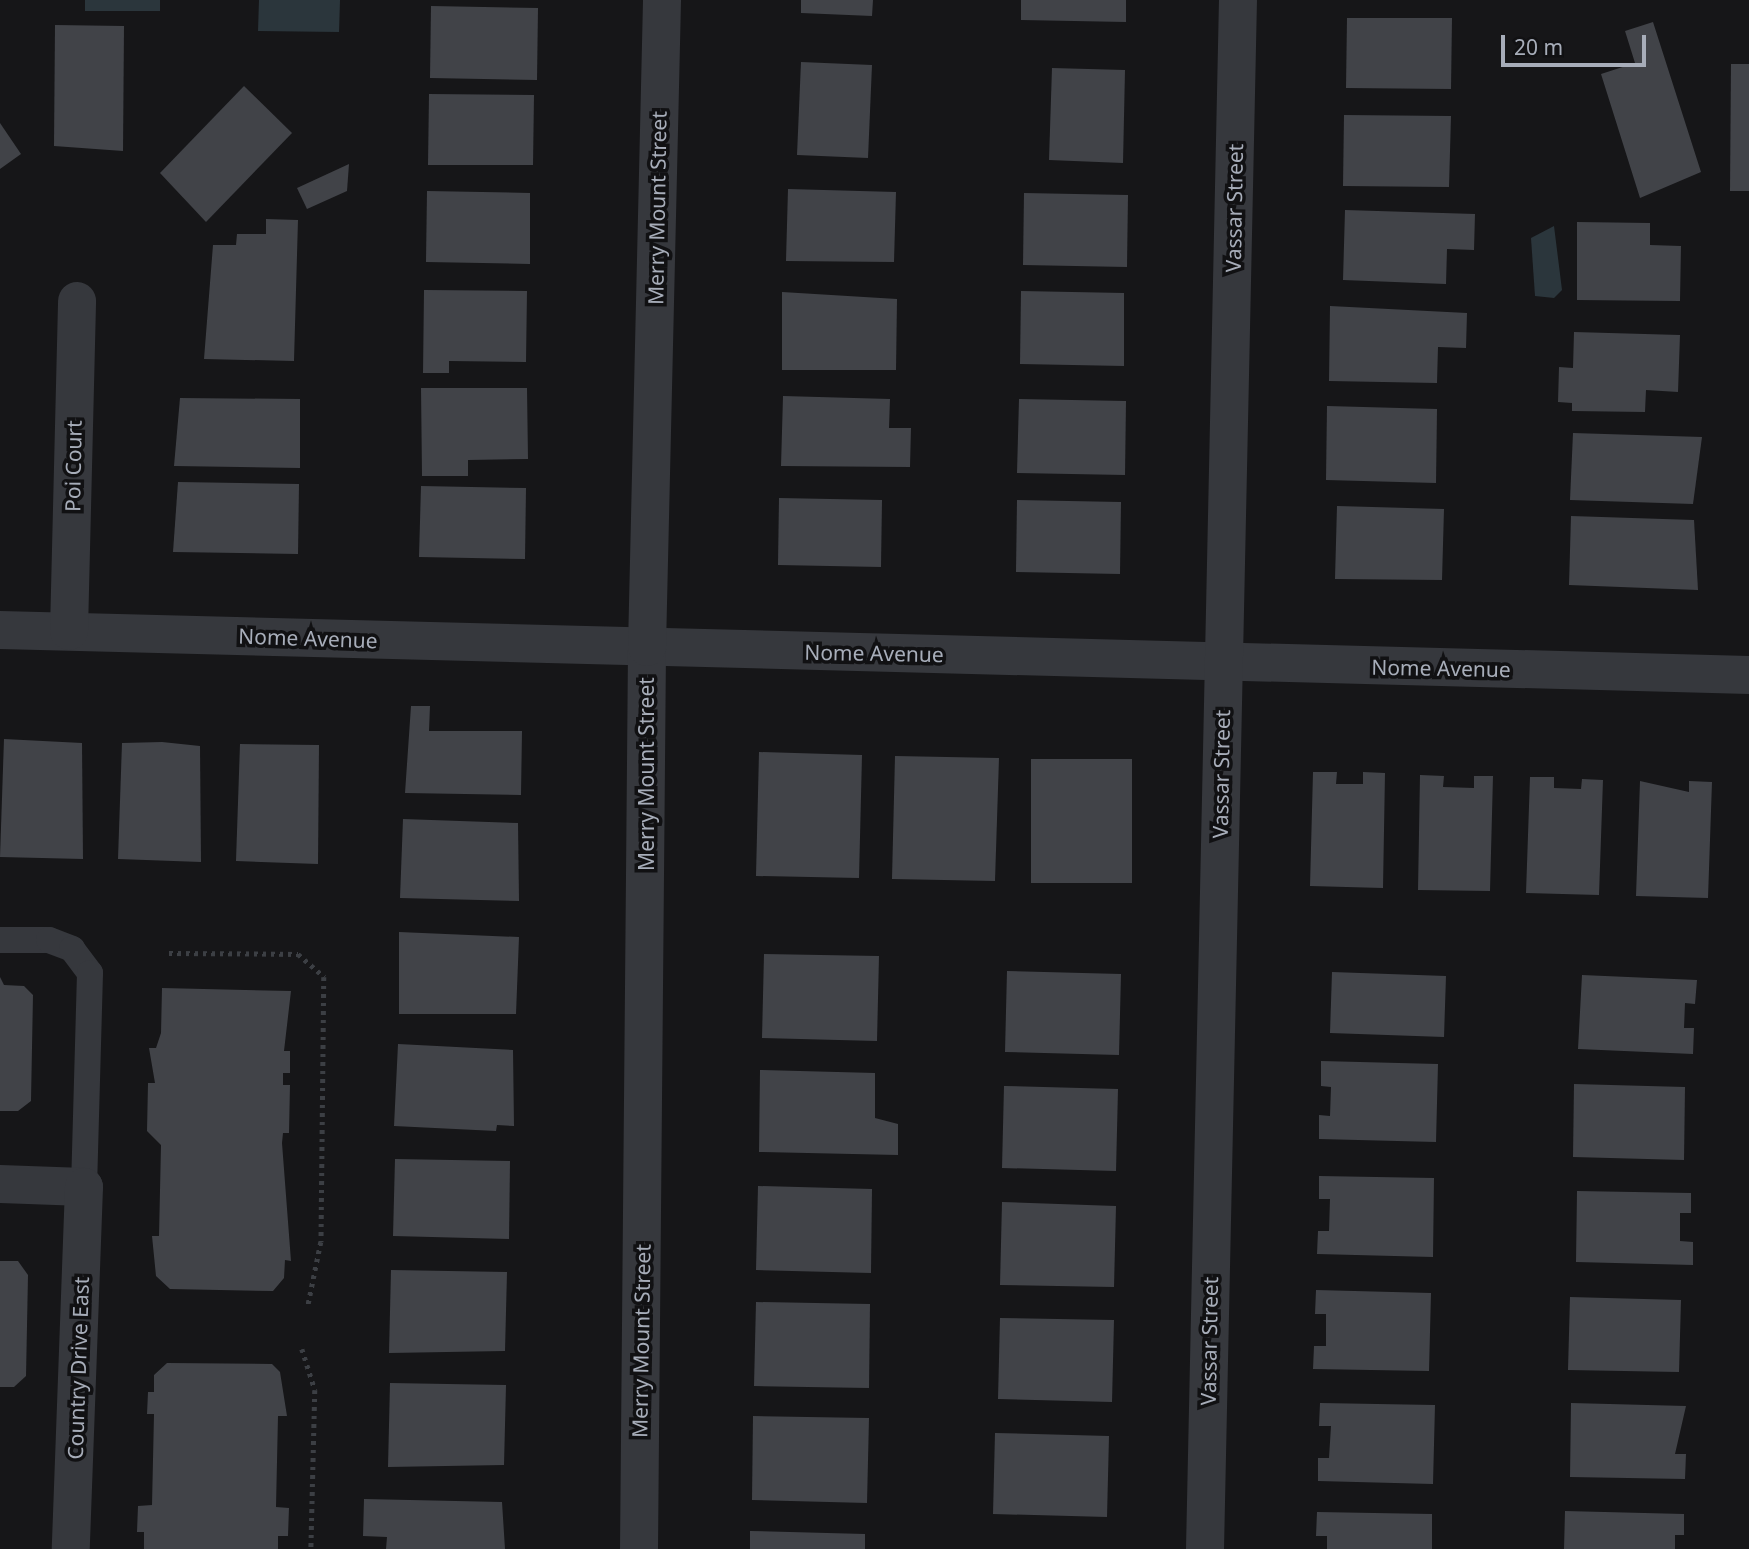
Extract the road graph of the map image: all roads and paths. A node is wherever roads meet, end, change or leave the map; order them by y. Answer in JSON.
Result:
{"nodes":[{"id":1,"x":662,"y":0,"type":"edge"},
{"id":2,"x":1238,"y":0,"type":"edge"},
{"id":3,"x":77,"y":301,"type":"dead end"},
{"id":4,"x":0,"y":630,"type":"edge"},
{"id":5,"x":69,"y":631,"type":"junction"},
{"id":6,"x":647,"y":647,"type":"junction"},
{"id":7,"x":1224,"y":662,"type":"junction"},
{"id":8,"x":1749,"y":675,"type":"edge"},
{"id":9,"x":0,"y":940,"type":"edge"},
{"id":10,"x":169,"y":953,"type":"dead end"},
{"id":11,"x":0,"y":1184,"type":"edge"},
{"id":12,"x":84,"y":1187,"type":"junction"},
{"id":13,"x":308,"y":1306,"type":"dead end"},
{"id":14,"x":302,"y":1349,"type":"dead end"},
{"id":15,"x":71,"y":1549,"type":"edge"},
{"id":16,"x":312,"y":1549,"type":"edge"},
{"id":17,"x":639,"y":1549,"type":"edge"},
{"id":18,"x":1205,"y":1549,"type":"edge"}],
"edges":[{"from":1,"to":6,"type":"street","name":"Merry Mount Street"},
{"from":2,"to":7,"type":"street","name":"Vassar Street"},
{"from":3,"to":5,"type":"street","name":"Poi Court"},
{"from":4,"to":5,"type":"street","name":"Nome Avenue"},
{"from":5,"to":6,"type":"street","name":"Nome Avenue"},
{"from":6,"to":7,"type":"street","name":"Nome Avenue"},
{"from":6,"to":17,"type":"street","name":"Merry Mount Street"},
{"from":7,"to":8,"type":"street","name":"Nome Avenue"},
{"from":7,"to":18,"type":"street","name":"Vassar Street"},
{"from":9,"to":12,"type":"lane"},
{"from":10,"to":13,"type":"path"},
{"from":11,"to":12,"type":"street"},
{"from":12,"to":15,"type":"street","name":"Country Drive East"},
{"from":14,"to":16,"type":"path"}]}
